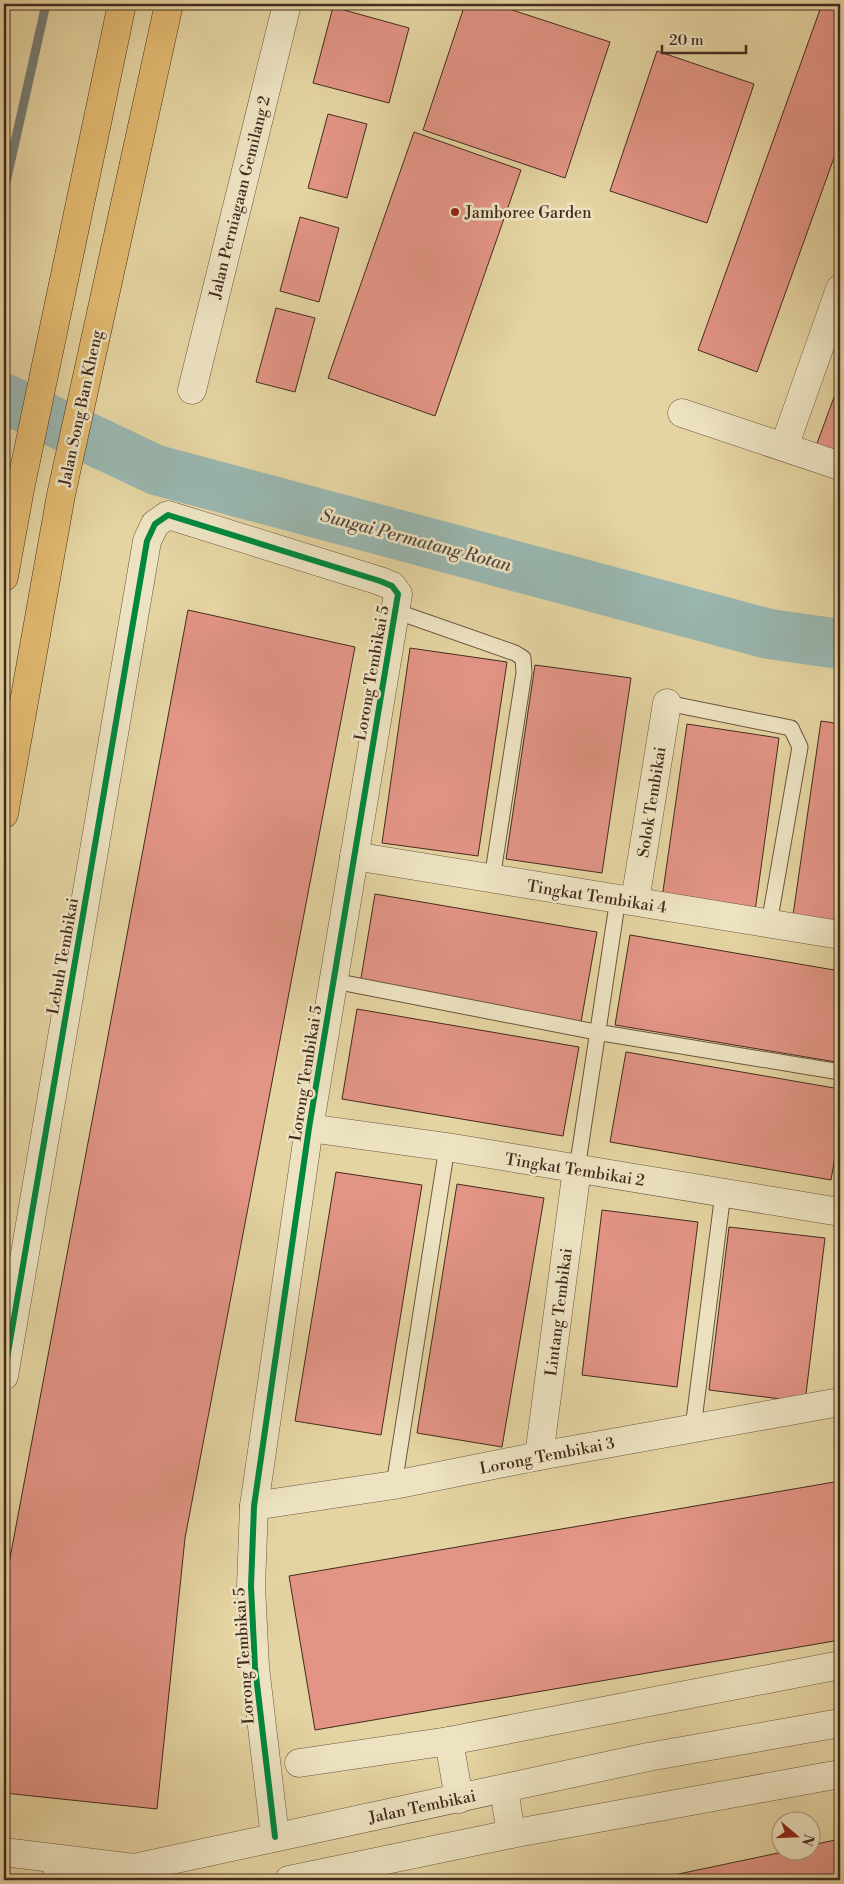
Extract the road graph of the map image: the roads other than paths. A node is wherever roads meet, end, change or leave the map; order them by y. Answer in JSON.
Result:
{"nodes":[{"id":1,"x":122,"y":4,"type":"edge"},
{"id":2,"x":169,"y":4,"type":"edge"},
{"id":3,"x":287,"y":4,"type":"edge"},
{"id":4,"x":840,"y":289,"type":"edge"},
{"id":5,"x":192,"y":390,"type":"dead end"},
{"id":6,"x":682,"y":413,"type":"dead end"},
{"id":7,"x":784,"y":447,"type":"junction"},
{"id":8,"x":840,"y":466,"type":"edge"},
{"id":9,"x":147,"y":541,"type":"joint"},
{"id":10,"x":4,"y":577,"type":"edge"},
{"id":11,"x":396,"y":611,"type":"junction"},
{"id":12,"x":667,"y":703,"type":"joint"},
{"id":13,"x":4,"y":814,"type":"edge"},
{"id":14,"x":354,"y":856,"type":"junction"},
{"id":15,"x":492,"y":879,"type":"junction"},
{"id":16,"x":626,"y":900,"type":"junction"},
{"id":17,"x":769,"y":924,"type":"junction"},
{"id":18,"x":840,"y":935,"type":"edge"},
{"id":19,"x":334,"y":981,"type":"junction"},
{"id":20,"x":596,"y":1032,"type":"junction"},
{"id":21,"x":840,"y":1072,"type":"edge"},
{"id":22,"x":309,"y":1128,"type":"junction"},
{"id":23,"x":448,"y":1147,"type":"junction"},
{"id":24,"x":577,"y":1169,"type":"junction"},
{"id":25,"x":723,"y":1193,"type":"junction"},
{"id":26,"x":840,"y":1212,"type":"edge"},
{"id":27,"x":4,"y":1376,"type":"edge"},
{"id":28,"x":840,"y":1402,"type":"edge"},
{"id":29,"x":693,"y":1428,"type":"junction"},
{"id":30,"x":539,"y":1456,"type":"junction"},
{"id":31,"x":394,"y":1485,"type":"junction"},
{"id":32,"x":254,"y":1506,"type":"junction"},
{"id":33,"x":840,"y":1665,"type":"edge"},
{"id":34,"x":840,"y":1723,"type":"edge"},
{"id":35,"x":449,"y":1741,"type":"junction"},
{"id":36,"x":299,"y":1763,"type":"dead end"},
{"id":37,"x":840,"y":1774,"type":"edge"},
{"id":38,"x":504,"y":1789,"type":"junction"},
{"id":39,"x":459,"y":1799,"type":"junction"},
{"id":40,"x":511,"y":1834,"type":"junction"},
{"id":41,"x":275,"y":1837,"type":"junction"},
{"id":42,"x":4,"y":1852,"type":"edge"},
{"id":43,"x":58,"y":1870,"type":"edge"},
{"id":44,"x":289,"y":1880,"type":"edge"}],
"edges":[{"from":1,"to":10,"type":"main road"},
{"from":2,"to":13,"type":"main road","name":"Jalan Song Ban Kheng"},
{"from":3,"to":5,"type":"street","name":"Jalan Perniagaan Gemilang 2"},
{"from":4,"to":7,"type":"street"},
{"from":6,"to":7,"type":"street"},
{"from":7,"to":8,"type":"street"},
{"from":9,"to":11,"type":"street","name":"Lorong Tembikai 5"},
{"from":9,"to":27,"type":"street","name":"Lebuh Tembikai"},
{"from":11,"to":14,"type":"street","name":"Lorong Tembikai 5"},
{"from":11,"to":15,"type":"lane"},
{"from":12,"to":16,"type":"street","name":"Solok Tembikai"},
{"from":12,"to":17,"type":"lane"},
{"from":14,"to":15,"type":"street","name":"Tingkat Tembikai 4"},
{"from":14,"to":19,"type":"street","name":"Lorong Tembikai 5"},
{"from":15,"to":16,"type":"street","name":"Tingkat Tembikai 4"},
{"from":16,"to":17,"type":"street","name":"Tingkat Tembikai 4"},
{"from":16,"to":20,"type":"lane"},
{"from":17,"to":18,"type":"street","name":"Tingkat Tembikai 4"},
{"from":19,"to":20,"type":"lane"},
{"from":19,"to":22,"type":"street","name":"Lorong Tembikai 5"},
{"from":20,"to":21,"type":"lane"},
{"from":20,"to":24,"type":"lane"},
{"from":22,"to":23,"type":"street","name":"Tingkat Tembikai 2"},
{"from":22,"to":32,"type":"street","name":"Lorong Tembikai 5"},
{"from":23,"to":24,"type":"street","name":"Tingkat Tembikai 2"},
{"from":23,"to":31,"type":"lane"},
{"from":24,"to":25,"type":"street","name":"Tingkat Tembikai 2"},
{"from":24,"to":30,"type":"street","name":"Lintang Tembikai"},
{"from":25,"to":26,"type":"street","name":"Tingkat Tembikai 2"},
{"from":25,"to":29,"type":"lane"},
{"from":28,"to":29,"type":"street","name":"Lorong Tembikai 3"},
{"from":29,"to":30,"type":"street","name":"Lorong Tembikai 3"},
{"from":30,"to":31,"type":"street","name":"Lorong Tembikai 3"},
{"from":31,"to":32,"type":"street","name":"Lorong Tembikai 3"},
{"from":32,"to":41,"type":"street","name":"Lorong Tembikai 5"},
{"from":33,"to":35,"type":"street"},
{"from":34,"to":38,"type":"street","name":"Jalan Tembikai"},
{"from":35,"to":36,"type":"street"},
{"from":35,"to":39,"type":"street"},
{"from":37,"to":40,"type":"street"},
{"from":38,"to":39,"type":"street","name":"Jalan Tembikai"},
{"from":38,"to":40,"type":"street"},
{"from":39,"to":41,"type":"street","name":"Jalan Tembikai"},
{"from":40,"to":44,"type":"street"},
{"from":41,"to":43,"type":"street","name":"Jalan Tembikai"},
{"from":42,"to":43,"type":"street","name":"Jalan Tembikai"}]}
